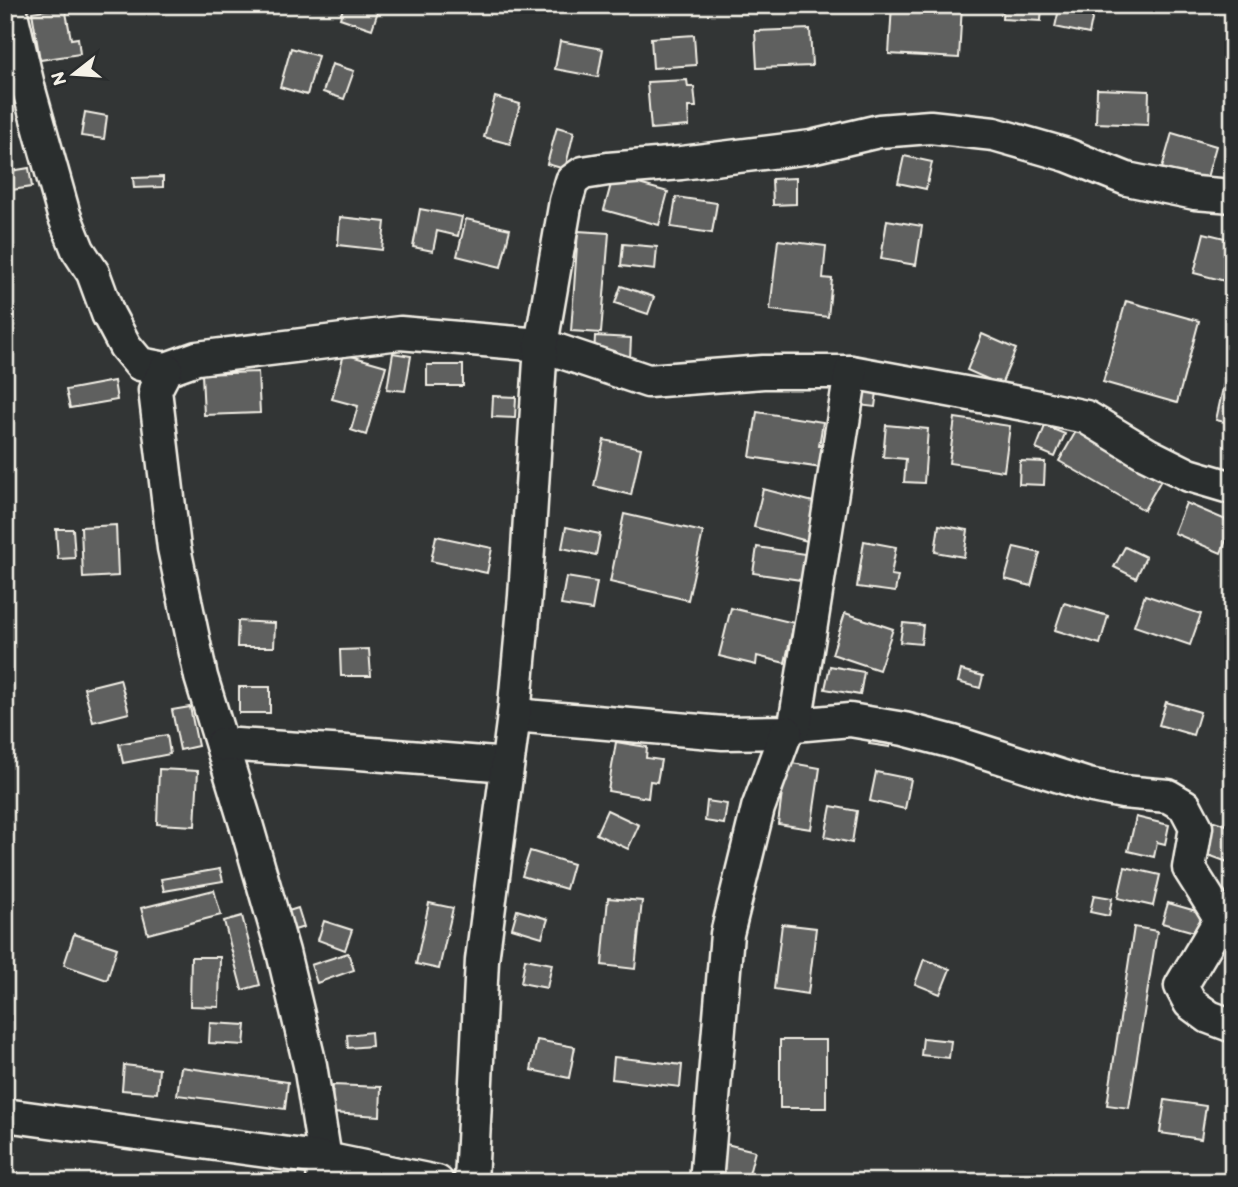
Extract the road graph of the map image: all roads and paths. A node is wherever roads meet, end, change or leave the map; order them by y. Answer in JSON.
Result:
{"nodes":[{"id":1,"x":9,"y":5,"type":"edge"},
{"id":2,"x":1233,"y":196,"type":"edge"},
{"id":3,"x":541,"y":345,"type":"junction"},
{"id":4,"x":166,"y":369,"type":"junction"},
{"id":5,"x":851,"y":372,"type":"junction"},
{"id":6,"x":1233,"y":488,"type":"edge"},
{"id":7,"x":514,"y":715,"type":"junction"},
{"id":8,"x":790,"y":728,"type":"junction"},
{"id":9,"x":222,"y":744,"type":"junction"},
{"id":10,"x":507,"y":765,"type":"junction"},
{"id":11,"x":1233,"y":1026,"type":"edge"},
{"id":12,"x":5,"y":1115,"type":"edge"},
{"id":13,"x":324,"y":1170,"type":"edge"},
{"id":14,"x":437,"y":1182,"type":"edge"},
{"id":15,"x":471,"y":1182,"type":"edge"},
{"id":16,"x":706,"y":1182,"type":"edge"}],
"edges":[{"from":1,"to":4,"type":"street"},
{"from":2,"to":3,"type":"street"},
{"from":3,"to":4,"type":"street"},
{"from":3,"to":5,"type":"street"},
{"from":3,"to":7,"type":"street"},
{"from":4,"to":9,"type":"street"},
{"from":5,"to":6,"type":"street"},
{"from":5,"to":8,"type":"street"},
{"from":7,"to":8,"type":"street"},
{"from":7,"to":10,"type":"street"},
{"from":8,"to":11,"type":"street"},
{"from":8,"to":16,"type":"street"},
{"from":9,"to":10,"type":"street"},
{"from":9,"to":13,"type":"street"},
{"from":10,"to":15,"type":"street"},
{"from":12,"to":13,"type":"street"},
{"from":13,"to":14,"type":"street"}]}
